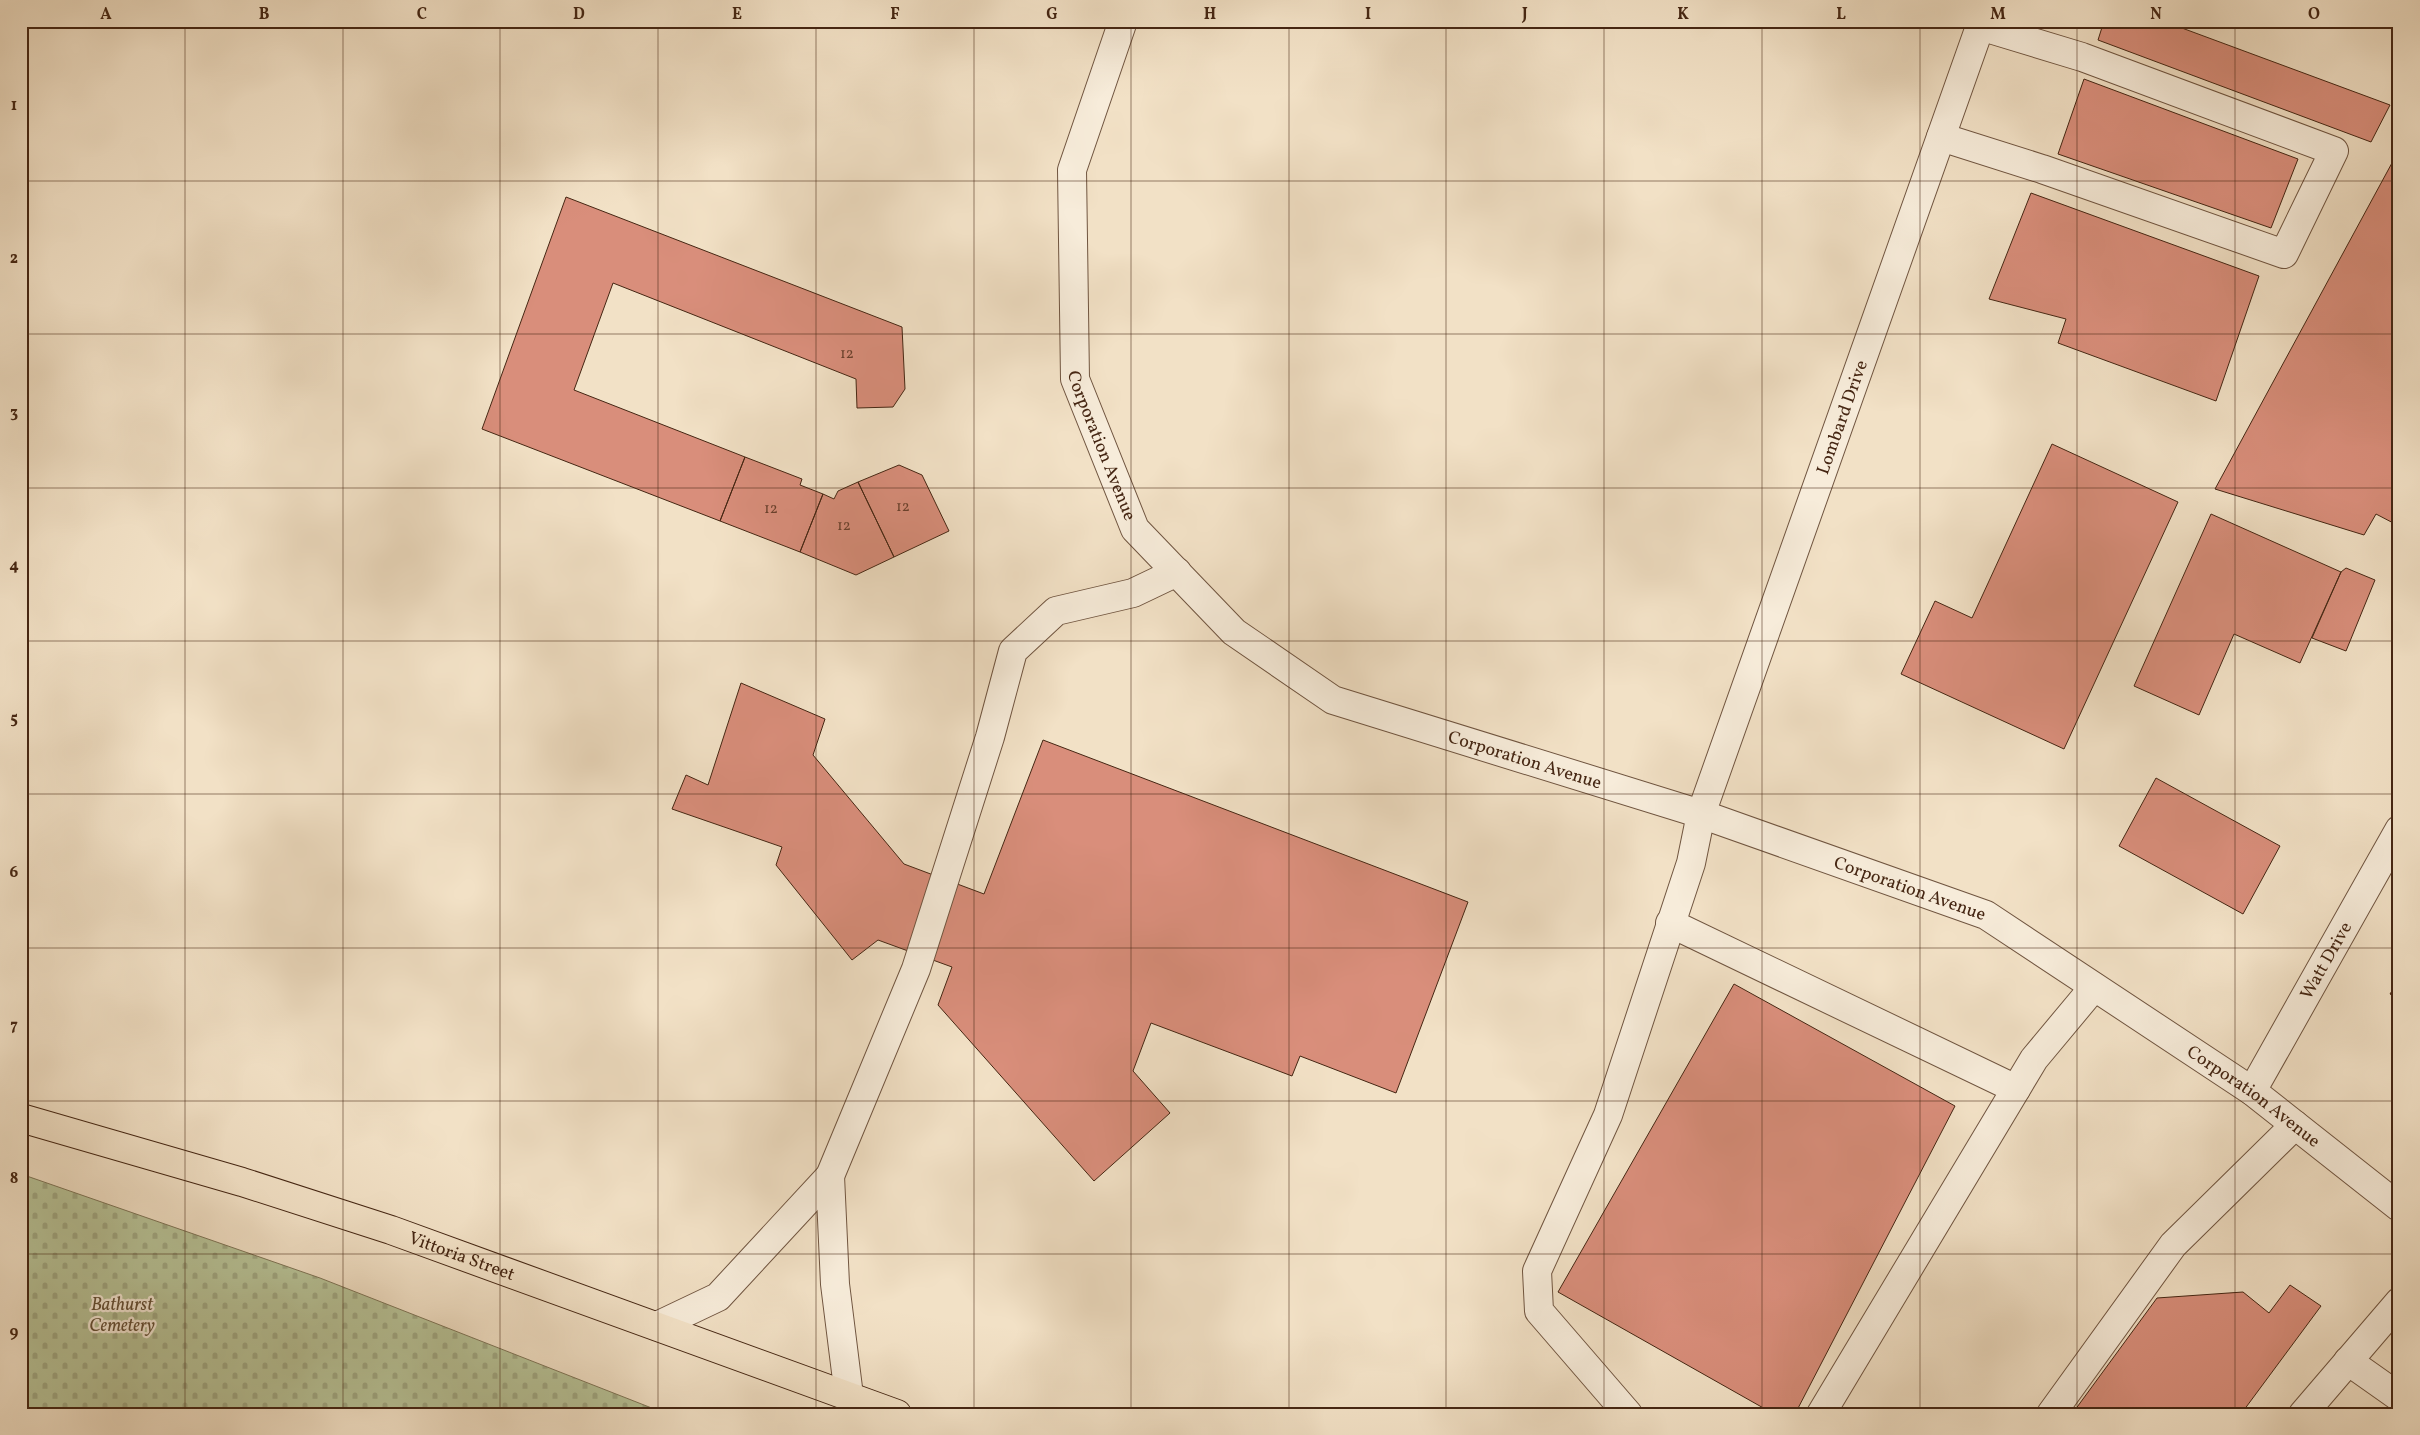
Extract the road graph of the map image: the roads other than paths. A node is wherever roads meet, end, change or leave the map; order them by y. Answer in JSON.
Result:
{"nodes":[{"id":1,"x":1122,"y":21,"type":"edge"},
{"id":2,"x":1981,"y":24,"type":"edge"},
{"id":3,"x":1941,"y":137,"type":"junction"},
{"id":4,"x":1178,"y":572,"type":"junction"},
{"id":5,"x":1701,"y":814,"type":"junction"},
{"id":6,"x":2399,"y":830,"type":"edge"},
{"id":7,"x":1670,"y":923,"type":"junction"},
{"id":8,"x":2094,"y":987,"type":"junction"},
{"id":9,"x":2016,"y":1089,"type":"junction"},
{"id":10,"x":2252,"y":1091,"type":"junction"},
{"id":11,"x":21,"y":1118,"type":"edge"},
{"id":12,"x":2295,"y":1125,"type":"junction"},
{"id":13,"x":830,"y":1176,"type":"junction"},
{"id":14,"x":2399,"y":1207,"type":"edge"},
{"id":15,"x":2399,"y":1302,"type":"edge"},
{"id":16,"x":658,"y":1326,"type":"junction"},
{"id":17,"x":2348,"y":1361,"type":"junction"},
{"id":18,"x":848,"y":1396,"type":"junction"},
{"id":19,"x":2399,"y":1397,"type":"edge"},
{"id":20,"x":897,"y":1414,"type":"edge"},
{"id":21,"x":1628,"y":1414,"type":"edge"},
{"id":22,"x":1821,"y":1414,"type":"edge"},
{"id":23,"x":2051,"y":1414,"type":"edge"},
{"id":24,"x":2303,"y":1414,"type":"edge"}],
"edges":[{"from":1,"to":4,"type":"street","name":"Corporation Avenue"},
{"from":2,"to":3,"type":"street","name":"Lombard Drive"},
{"from":2,"to":3,"type":"street"},
{"from":3,"to":5,"type":"street","name":"Lombard Drive"},
{"from":4,"to":5,"type":"street","name":"Corporation Avenue"},
{"from":4,"to":13,"type":"street"},
{"from":5,"to":7,"type":"street","name":"Lombard Drive"},
{"from":5,"to":8,"type":"street","name":"Corporation Avenue"},
{"from":6,"to":10,"type":"street","name":"Watt Drive"},
{"from":7,"to":9,"type":"street"},
{"from":7,"to":21,"type":"street","name":"Lombard Drive"},
{"from":8,"to":9,"type":"street"},
{"from":8,"to":10,"type":"street","name":"Corporation Avenue"},
{"from":9,"to":22,"type":"street"},
{"from":10,"to":12,"type":"street","name":"Corporation Avenue"},
{"from":11,"to":16,"type":"highway","name":"Vittoria Street"},
{"from":12,"to":14,"type":"street","name":"Corporation Avenue"},
{"from":12,"to":23,"type":"street"},
{"from":13,"to":16,"type":"street"},
{"from":13,"to":18,"type":"street"},
{"from":15,"to":17,"type":"street"},
{"from":16,"to":18,"type":"highway","name":"Vittoria Street"},
{"from":17,"to":19,"type":"street"},
{"from":17,"to":24,"type":"street"},
{"from":18,"to":20,"type":"highway","name":"Vittoria Street"}]}
